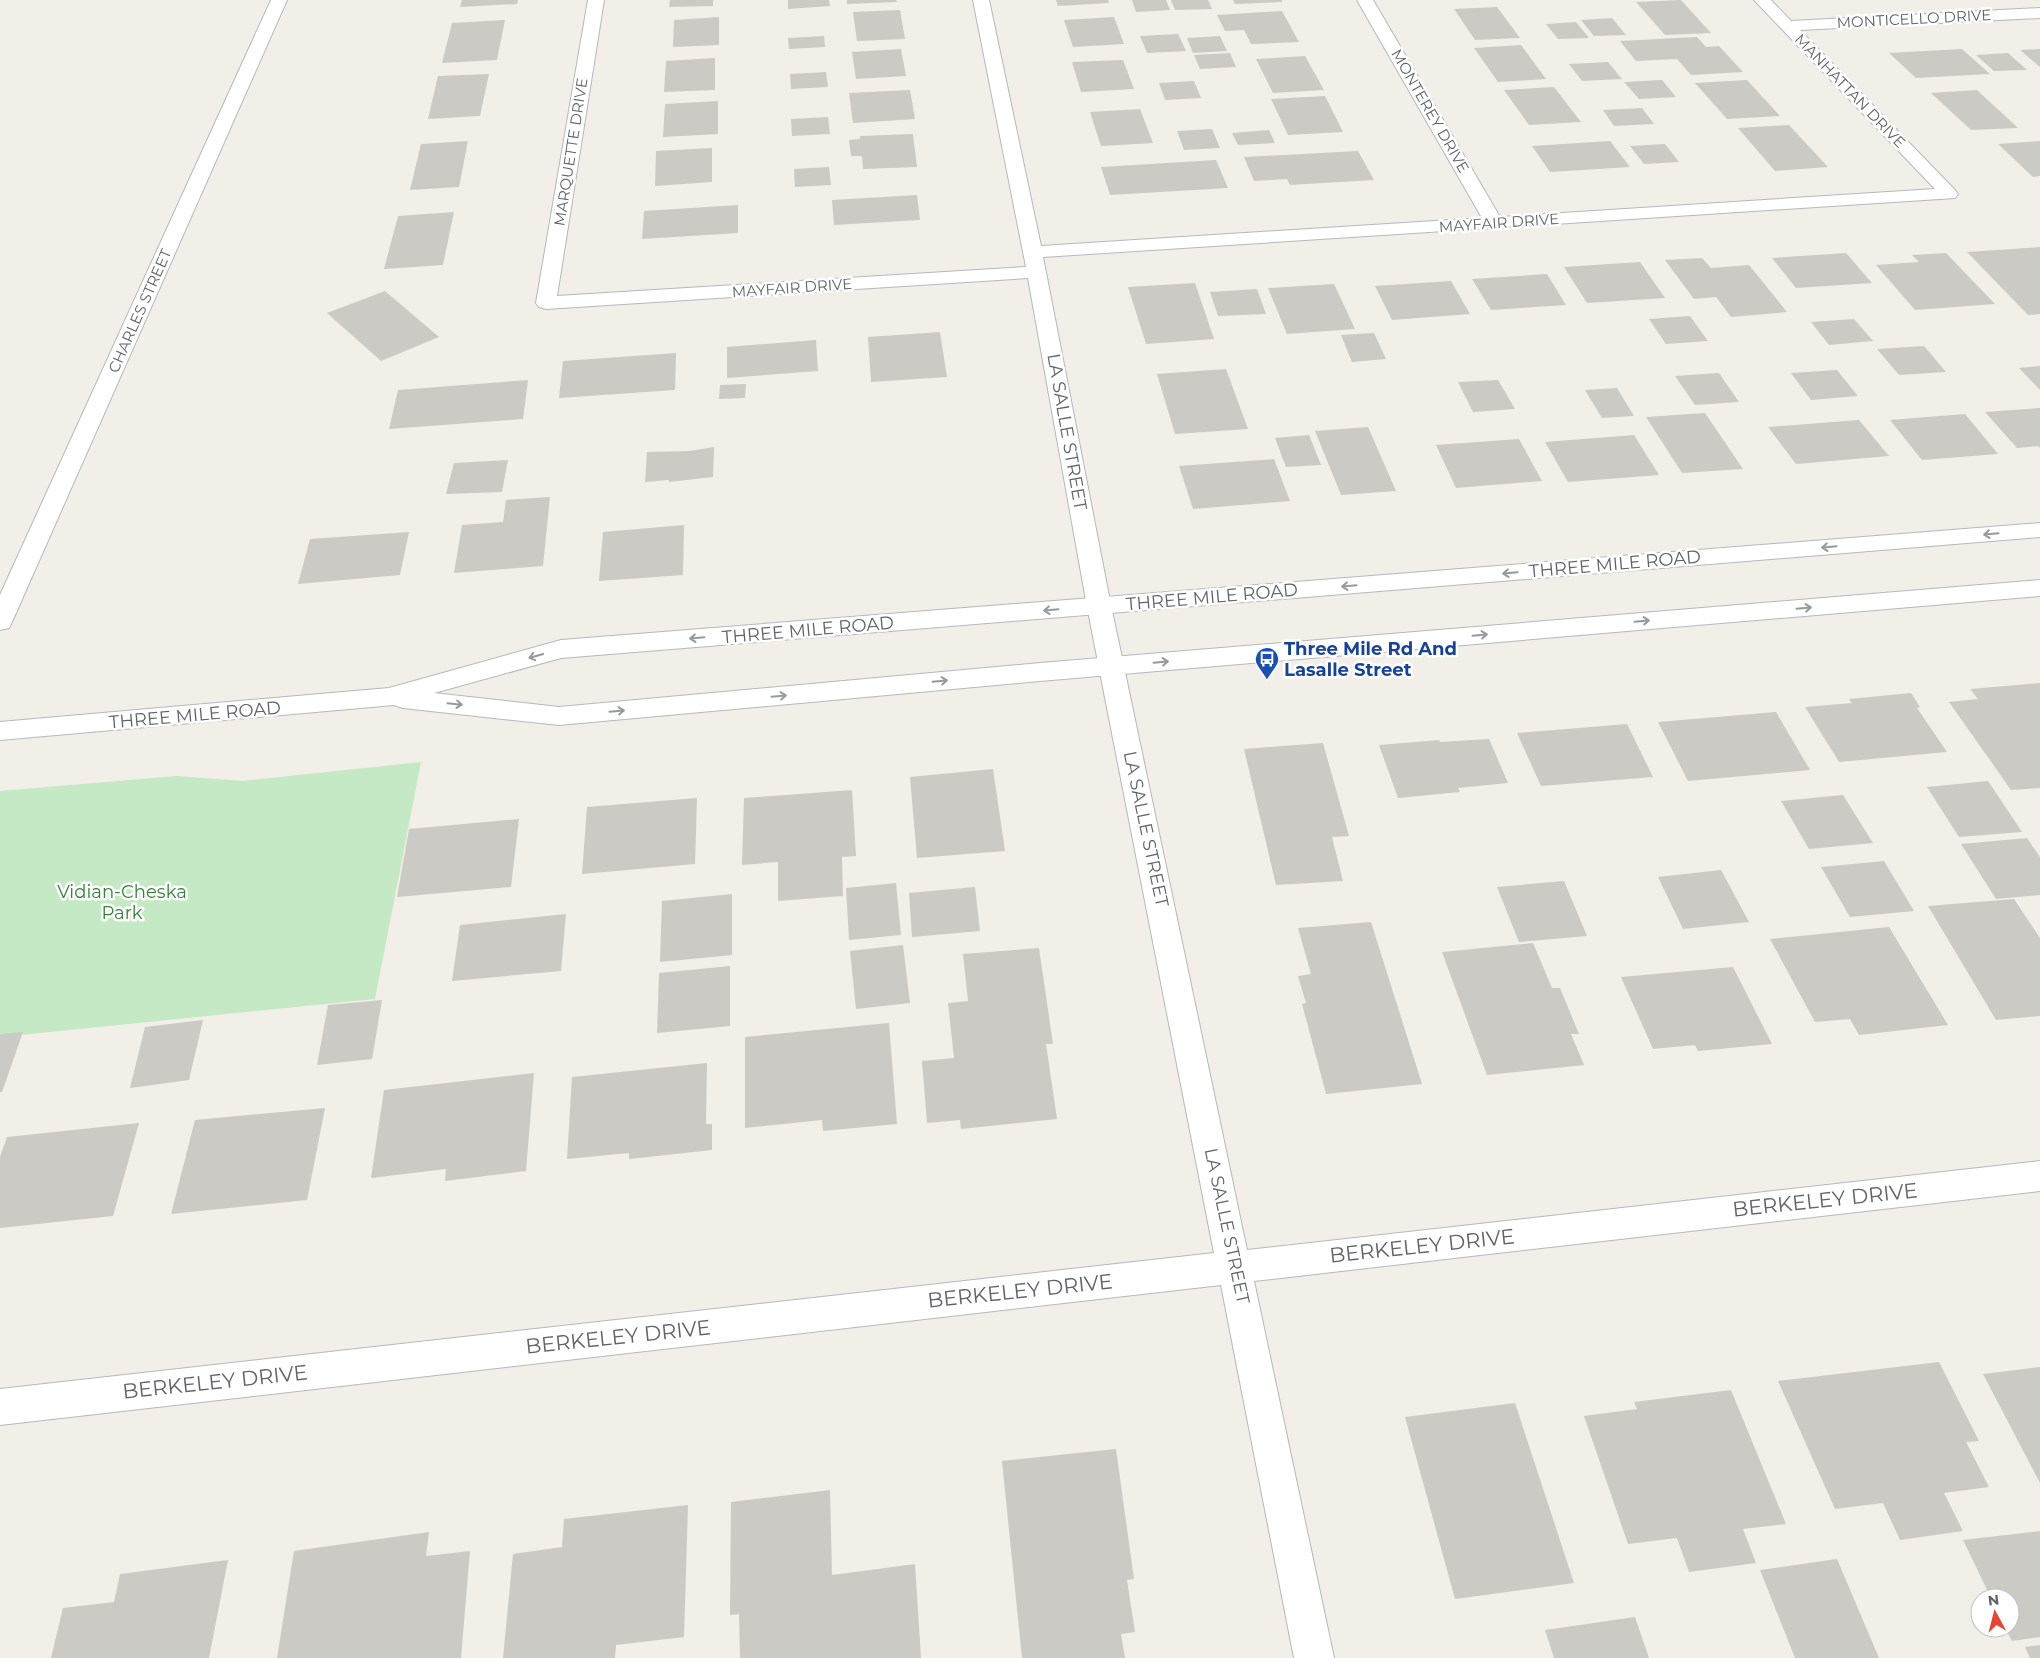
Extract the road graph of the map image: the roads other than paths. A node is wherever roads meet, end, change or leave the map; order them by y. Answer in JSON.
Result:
{"nodes":[{"id":1,"x":279,"y":0,"type":"edge"},
{"id":2,"x":596,"y":0,"type":"edge"},
{"id":3,"x":981,"y":0,"type":"edge"},
{"id":4,"x":1365,"y":0,"type":"edge"},
{"id":5,"x":1762,"y":0,"type":"edge"},
{"id":6,"x":2040,"y":12,"type":"edge"},
{"id":7,"x":1787,"y":26,"type":"junction"},
{"id":8,"x":1937,"y":183,"type":"joint"},
{"id":9,"x":1494,"y":223,"type":"junction"},
{"id":10,"x":1033,"y":252,"type":"junction"},
{"id":11,"x":1037,"y":272,"type":"junction"},
{"id":12,"x":546,"y":304,"type":"joint"},
{"id":13,"x":2040,"y":530,"type":"edge"},
{"id":14,"x":2040,"y":588,"type":"edge"},
{"id":15,"x":1099,"y":606,"type":"junction"},
{"id":16,"x":0,"y":622,"type":"edge"},
{"id":17,"x":1112,"y":666,"type":"junction"},
{"id":18,"x":389,"y":697,"type":"junction"},
{"id":19,"x":0,"y":731,"type":"edge"},
{"id":20,"x":2040,"y":1176,"type":"edge"},
{"id":21,"x":1236,"y":1267,"type":"junction"},
{"id":22,"x":0,"y":1407,"type":"edge"},
{"id":23,"x":1314,"y":1658,"type":"edge"}],
"edges":[{"from":1,"to":16,"type":"street","name":"CHARLES STREET"},
{"from":2,"to":12,"type":"street","name":"MARQUETTE DRIVE"},
{"from":3,"to":10,"type":"street","name":"LA SALLE STREET"},
{"from":4,"to":9,"type":"street","name":"MONTEREY DRIVE"},
{"from":5,"to":7,"type":"street","name":"MANHATTAN DRIVE"},
{"from":6,"to":7,"type":"street","name":"MONTICELLO DRIVE"},
{"from":7,"to":8,"type":"street","name":"MANHATTAN DRIVE"},
{"from":8,"to":9,"type":"street","name":"MAYFAIR DRIVE"},
{"from":9,"to":10,"type":"street","name":"MAYFAIR DRIVE"},
{"from":10,"to":11,"type":"street","name":"LA SALLE STREET"},
{"from":11,"to":12,"type":"street","name":"MAYFAIR DRIVE"},
{"from":11,"to":15,"type":"street","name":"LA SALLE STREET"},
{"from":13,"to":15,"type":"street","name":"THREE MILE ROAD","one_way":true},
{"from":17,"to":14,"type":"street","name":"THREE MILE ROAD","one_way":true},
{"from":15,"to":17,"type":"street","name":"LA SALLE STREET"},
{"from":15,"to":18,"type":"street","name":"THREE MILE ROAD","one_way":true},
{"from":18,"to":17,"type":"street","name":"THREE MILE ROAD","one_way":true},
{"from":17,"to":21,"type":"street","name":"LA SALLE STREET"},
{"from":18,"to":19,"type":"street","name":"THREE MILE ROAD"},
{"from":20,"to":21,"type":"street","name":"BERKELEY DRIVE"},
{"from":21,"to":22,"type":"street","name":"BERKELEY DRIVE"},
{"from":21,"to":23,"type":"street","name":"LA SALLE STREET"}]}
